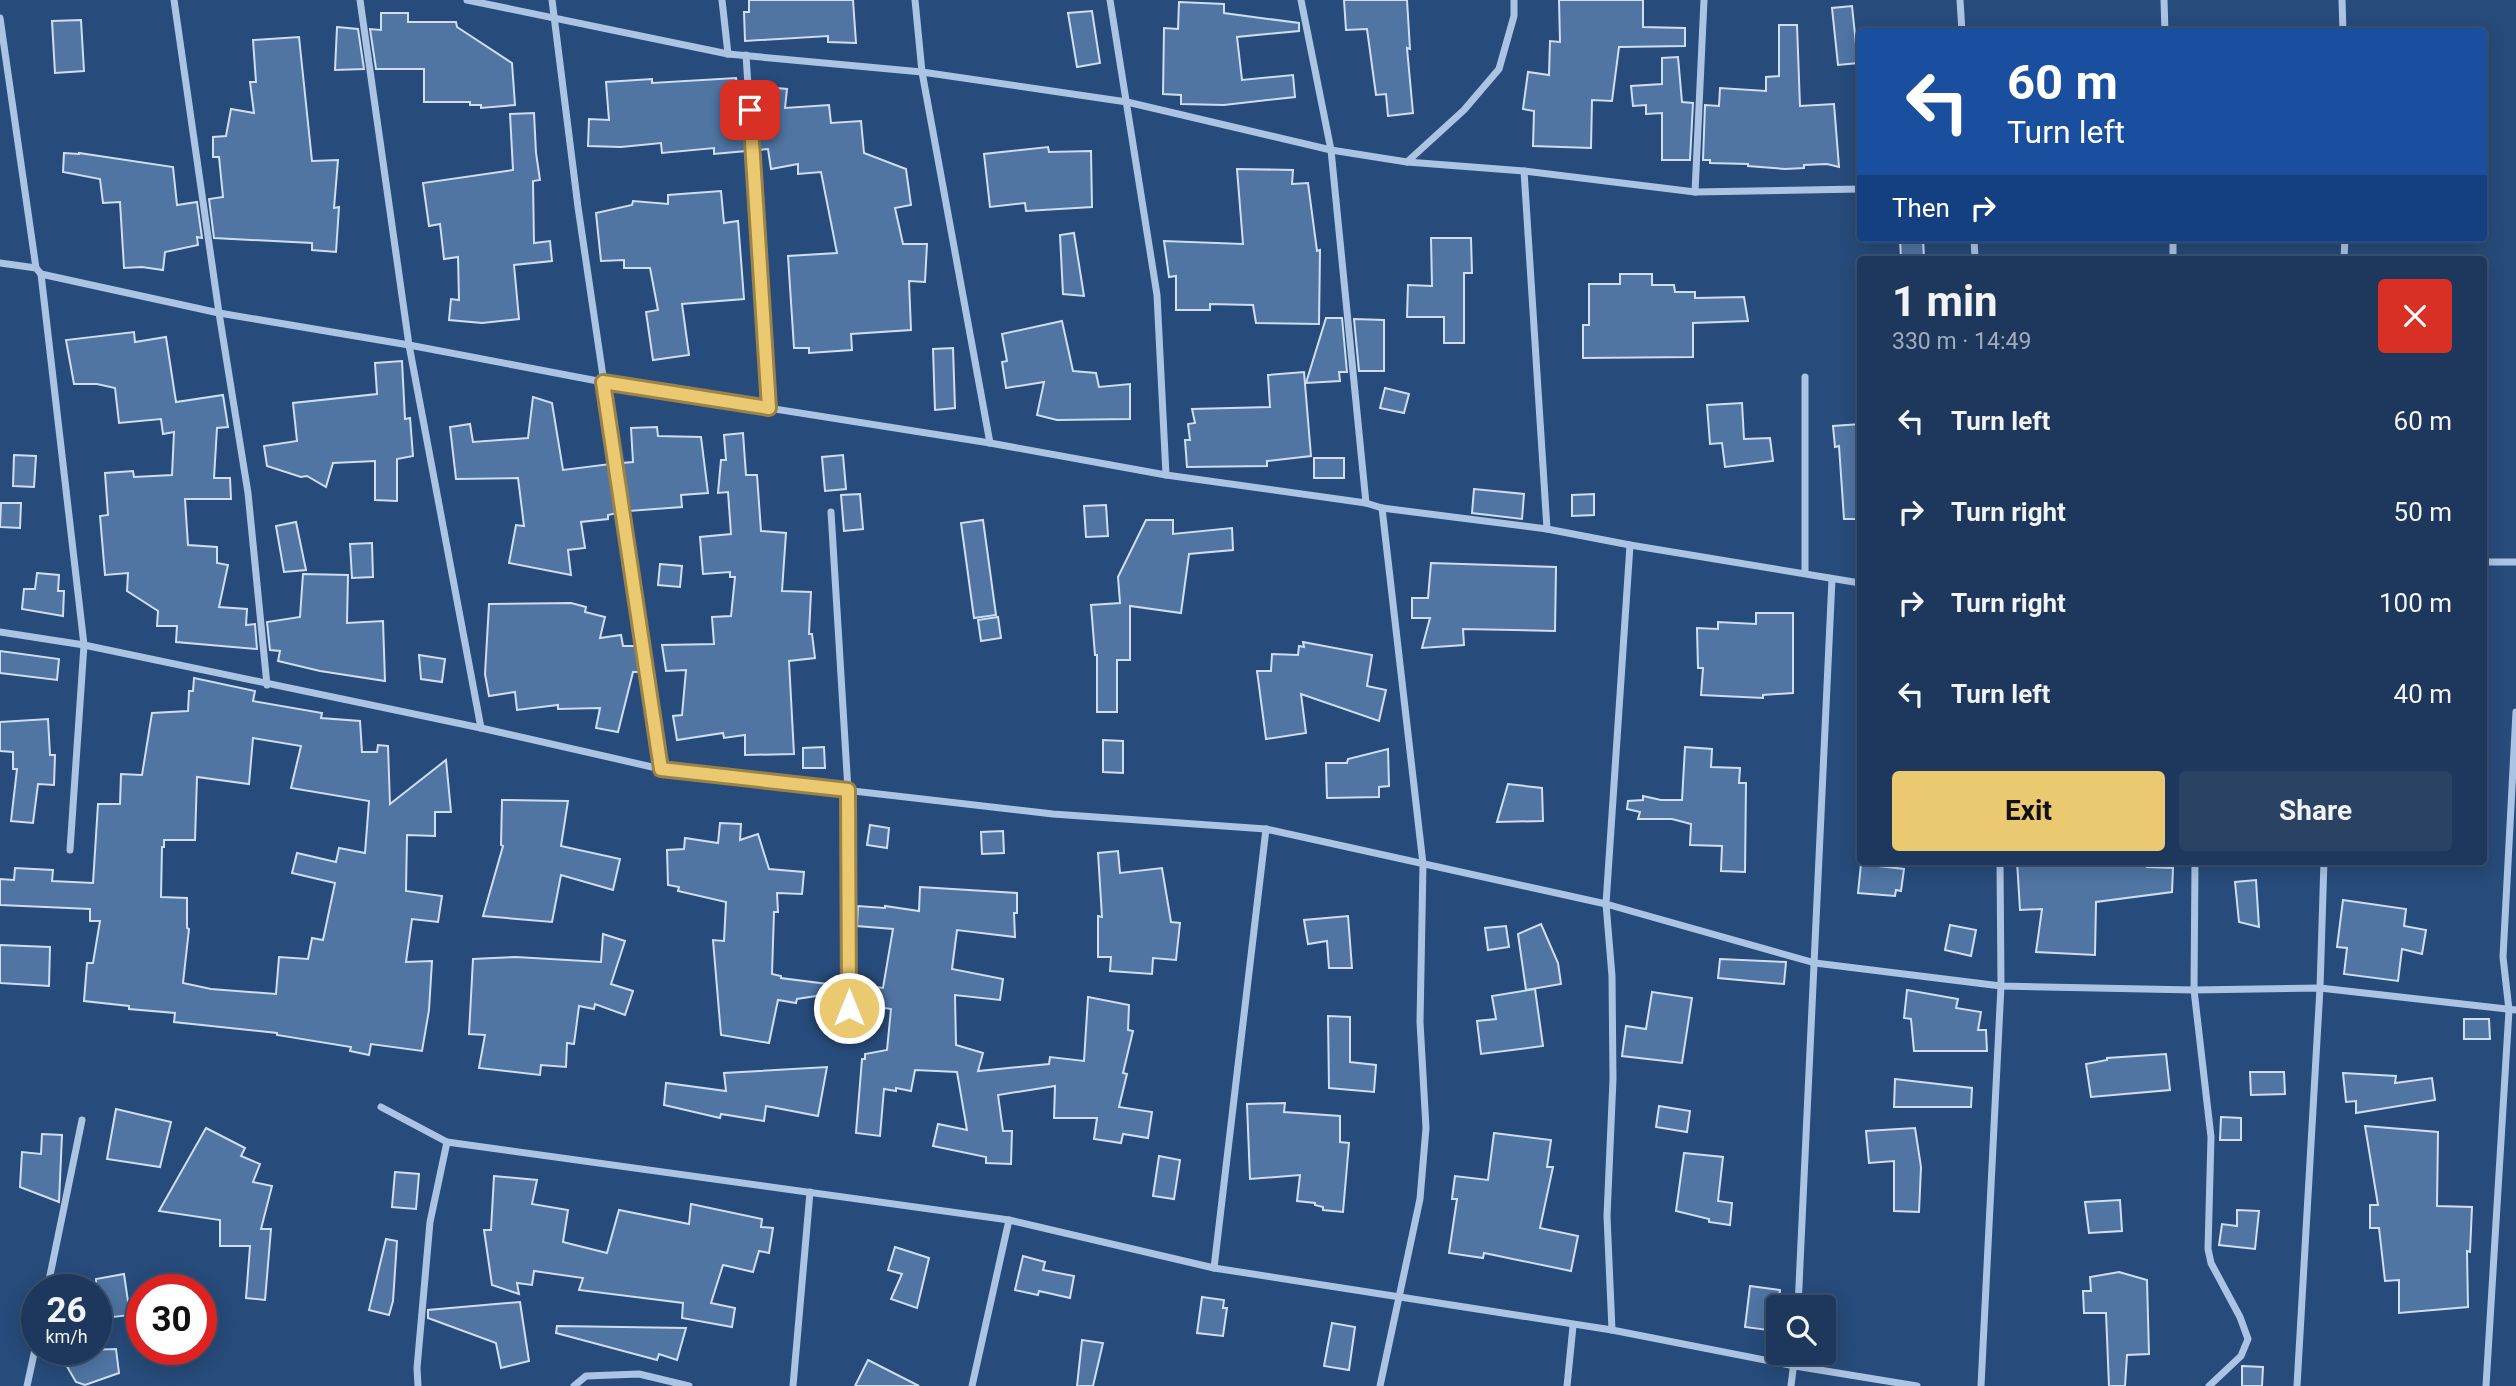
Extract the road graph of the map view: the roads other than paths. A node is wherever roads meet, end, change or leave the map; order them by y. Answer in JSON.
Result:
{"nodes":[{"id":1,"x":174,"y":0,"type":"edge"},
{"id":2,"x":360,"y":0,"type":"edge"},
{"id":3,"x":467,"y":0,"type":"edge"},
{"id":4,"x":552,"y":0,"type":"edge"},
{"id":5,"x":722,"y":0,"type":"edge"},
{"id":6,"x":915,"y":0,"type":"edge"},
{"id":7,"x":1110,"y":0,"type":"edge"},
{"id":8,"x":1301,"y":0,"type":"edge"},
{"id":9,"x":1514,"y":0,"type":"edge"},
{"id":10,"x":1704,"y":0,"type":"edge"},
{"id":11,"x":1960,"y":0,"type":"edge"},
{"id":12,"x":2164,"y":0,"type":"edge"},
{"id":13,"x":2342,"y":0,"type":"edge"},
{"id":14,"x":0,"y":18,"type":"edge"},
{"id":15,"x":554,"y":19,"type":"junction"},
{"id":16,"x":1962,"y":28,"type":"edge"},
{"id":17,"x":2165,"y":28,"type":"edge"},
{"id":18,"x":2343,"y":28,"type":"edge"},
{"id":19,"x":728,"y":54,"type":"junction"},
{"id":20,"x":746,"y":55,"type":"junction"},
{"id":21,"x":922,"y":72,"type":"junction"},
{"id":22,"x":1127,"y":102,"type":"junction"},
{"id":23,"x":1331,"y":150,"type":"junction"},
{"id":24,"x":1407,"y":162,"type":"junction"},
{"id":25,"x":1524,"y":171,"type":"junction"},
{"id":26,"x":1857,"y":189,"type":"edge"},
{"id":27,"x":1695,"y":192,"type":"junction"},
{"id":28,"x":0,"y":263,"type":"edge"},
{"id":29,"x":39,"y":271,"type":"junction"},
{"id":30,"x":219,"y":313,"type":"junction"},
{"id":31,"x":409,"y":345,"type":"junction"},
{"id":32,"x":1805,"y":377,"type":"dead end"},
{"id":33,"x":603,"y":382,"type":"junction"},
{"id":34,"x":769,"y":408,"type":"junction"},
{"id":35,"x":990,"y":443,"type":"junction"},
{"id":36,"x":1166,"y":475,"type":"junction"},
{"id":37,"x":1366,"y":503,"type":"junction"},
{"id":38,"x":1382,"y":508,"type":"junction"},
{"id":39,"x":831,"y":512,"type":"dead end"},
{"id":40,"x":1547,"y":528,"type":"junction"},
{"id":41,"x":1630,"y":545,"type":"junction"},
{"id":42,"x":2487,"y":562,"type":"edge"},
{"id":43,"x":2516,"y":562,"type":"edge"},
{"id":44,"x":1805,"y":573,"type":"junction"},
{"id":45,"x":1832,"y":579,"type":"junction"},
{"id":46,"x":1857,"y":583,"type":"edge"},
{"id":47,"x":0,"y":632,"type":"edge"},
{"id":48,"x":84,"y":645,"type":"junction"},
{"id":49,"x":267,"y":685,"type":"junction"},
{"id":50,"x":2516,"y":712,"type":"edge"},
{"id":51,"x":481,"y":727,"type":"junction"},
{"id":52,"x":661,"y":769,"type":"junction"},
{"id":53,"x":848,"y":790,"type":"junction"},
{"id":54,"x":1266,"y":830,"type":"junction"},
{"id":55,"x":70,"y":850,"type":"dead end"},
{"id":56,"x":1423,"y":864,"type":"junction"},
{"id":57,"x":2000,"y":865,"type":"edge"},
{"id":58,"x":2195,"y":865,"type":"edge"},
{"id":59,"x":2324,"y":865,"type":"edge"},
{"id":60,"x":1606,"y":904,"type":"junction"},
{"id":61,"x":1815,"y":964,"type":"junction"},
{"id":62,"x":2001,"y":986,"type":"junction"},
{"id":63,"x":2320,"y":988,"type":"junction"},
{"id":64,"x":2194,"y":990,"type":"junction"},
{"id":65,"x":849,"y":1008,"type":"dead end"},
{"id":66,"x":2512,"y":1010,"type":"edge"},
{"id":67,"x":381,"y":1107,"type":"dead end"},
{"id":68,"x":82,"y":1120,"type":"dead end"},
{"id":69,"x":447,"y":1142,"type":"junction"},
{"id":70,"x":810,"y":1192,"type":"junction"},
{"id":71,"x":1009,"y":1220,"type":"junction"},
{"id":72,"x":1214,"y":1268,"type":"junction"},
{"id":73,"x":50,"y":1274,"type":"edge"},
{"id":74,"x":1799,"y":1295,"type":"edge"},
{"id":75,"x":1401,"y":1296,"type":"junction"},
{"id":76,"x":1573,"y":1326,"type":"junction"},
{"id":77,"x":1612,"y":1330,"type":"junction"},
{"id":78,"x":32,"y":1365,"type":"edge"},
{"id":79,"x":1795,"y":1366,"type":"junction"},
{"id":80,"x":27,"y":1386,"type":"edge"},
{"id":81,"x":418,"y":1386,"type":"edge"},
{"id":82,"x":575,"y":1386,"type":"edge"},
{"id":83,"x":689,"y":1386,"type":"edge"},
{"id":84,"x":793,"y":1386,"type":"edge"},
{"id":85,"x":972,"y":1386,"type":"edge"},
{"id":86,"x":1380,"y":1386,"type":"edge"},
{"id":87,"x":1567,"y":1386,"type":"edge"},
{"id":88,"x":1791,"y":1386,"type":"edge"},
{"id":89,"x":1917,"y":1386,"type":"edge"},
{"id":90,"x":1981,"y":1386,"type":"edge"},
{"id":91,"x":2209,"y":1386,"type":"edge"},
{"id":92,"x":2297,"y":1386,"type":"edge"},
{"id":93,"x":2486,"y":1386,"type":"edge"}],
"edges":[{"from":1,"to":30,"type":"street"},
{"from":2,"to":31,"type":"street"},
{"from":3,"to":15,"type":"street"},
{"from":4,"to":15,"type":"street"},
{"from":5,"to":19,"type":"street"},
{"from":6,"to":21,"type":"street"},
{"from":7,"to":22,"type":"street"},
{"from":8,"to":23,"type":"street"},
{"from":9,"to":24,"type":"street"},
{"from":10,"to":27,"type":"street"},
{"from":11,"to":16,"type":"street"},
{"from":12,"to":17,"type":"street"},
{"from":13,"to":18,"type":"street"},
{"from":14,"to":29,"type":"street"},
{"from":15,"to":19,"type":"street"},
{"from":15,"to":33,"type":"street"},
{"from":19,"to":20,"type":"street"},
{"from":20,"to":21,"type":"street"},
{"from":20,"to":34,"type":"street"},
{"from":21,"to":22,"type":"street"},
{"from":21,"to":35,"type":"street"},
{"from":22,"to":23,"type":"street"},
{"from":22,"to":36,"type":"street"},
{"from":23,"to":24,"type":"street"},
{"from":23,"to":37,"type":"street"},
{"from":24,"to":25,"type":"street"},
{"from":25,"to":27,"type":"street"},
{"from":25,"to":40,"type":"street"},
{"from":26,"to":27,"type":"street"},
{"from":28,"to":29,"type":"street"},
{"from":29,"to":30,"type":"street"},
{"from":29,"to":48,"type":"street"},
{"from":30,"to":31,"type":"street"},
{"from":30,"to":49,"type":"street"},
{"from":31,"to":33,"type":"street"},
{"from":31,"to":51,"type":"street"},
{"from":32,"to":44,"type":"street"},
{"from":33,"to":34,"type":"street"},
{"from":33,"to":52,"type":"street"},
{"from":34,"to":35,"type":"street"},
{"from":35,"to":36,"type":"street"},
{"from":36,"to":37,"type":"street"},
{"from":37,"to":38,"type":"street"},
{"from":38,"to":40,"type":"street"},
{"from":38,"to":56,"type":"street"},
{"from":39,"to":53,"type":"street"},
{"from":40,"to":41,"type":"street"},
{"from":41,"to":44,"type":"street"},
{"from":41,"to":60,"type":"street"},
{"from":42,"to":43,"type":"street"},
{"from":44,"to":45,"type":"street"},
{"from":45,"to":46,"type":"street"},
{"from":45,"to":61,"type":"street"},
{"from":47,"to":48,"type":"street"},
{"from":48,"to":49,"type":"street"},
{"from":48,"to":55,"type":"street"},
{"from":49,"to":51,"type":"street"},
{"from":50,"to":66,"type":"street"},
{"from":51,"to":52,"type":"street"},
{"from":52,"to":53,"type":"street"},
{"from":53,"to":54,"type":"street"},
{"from":53,"to":65,"type":"street"},
{"from":54,"to":56,"type":"street"},
{"from":54,"to":72,"type":"street"},
{"from":56,"to":60,"type":"street"},
{"from":56,"to":75,"type":"street"},
{"from":57,"to":62,"type":"street"},
{"from":58,"to":64,"type":"street"},
{"from":59,"to":63,"type":"street"},
{"from":60,"to":61,"type":"street"},
{"from":60,"to":77,"type":"street"},
{"from":61,"to":62,"type":"street"},
{"from":61,"to":74,"type":"street"},
{"from":62,"to":64,"type":"street"},
{"from":62,"to":90,"type":"street"},
{"from":63,"to":64,"type":"street"},
{"from":63,"to":66,"type":"street"},
{"from":63,"to":92,"type":"street"},
{"from":64,"to":91,"type":"street"},
{"from":66,"to":93,"type":"street"},
{"from":67,"to":69,"type":"street"},
{"from":68,"to":73,"type":"street"},
{"from":69,"to":70,"type":"street"},
{"from":69,"to":81,"type":"street"},
{"from":70,"to":71,"type":"street"},
{"from":70,"to":84,"type":"street"},
{"from":71,"to":72,"type":"street"},
{"from":71,"to":85,"type":"street"},
{"from":72,"to":75,"type":"street"},
{"from":75,"to":76,"type":"street"},
{"from":75,"to":86,"type":"street"},
{"from":76,"to":77,"type":"street"},
{"from":76,"to":87,"type":"street"},
{"from":77,"to":79,"type":"street"},
{"from":78,"to":80,"type":"street"},
{"from":79,"to":88,"type":"street"},
{"from":79,"to":89,"type":"street"},
{"from":82,"to":83,"type":"street"}]}
